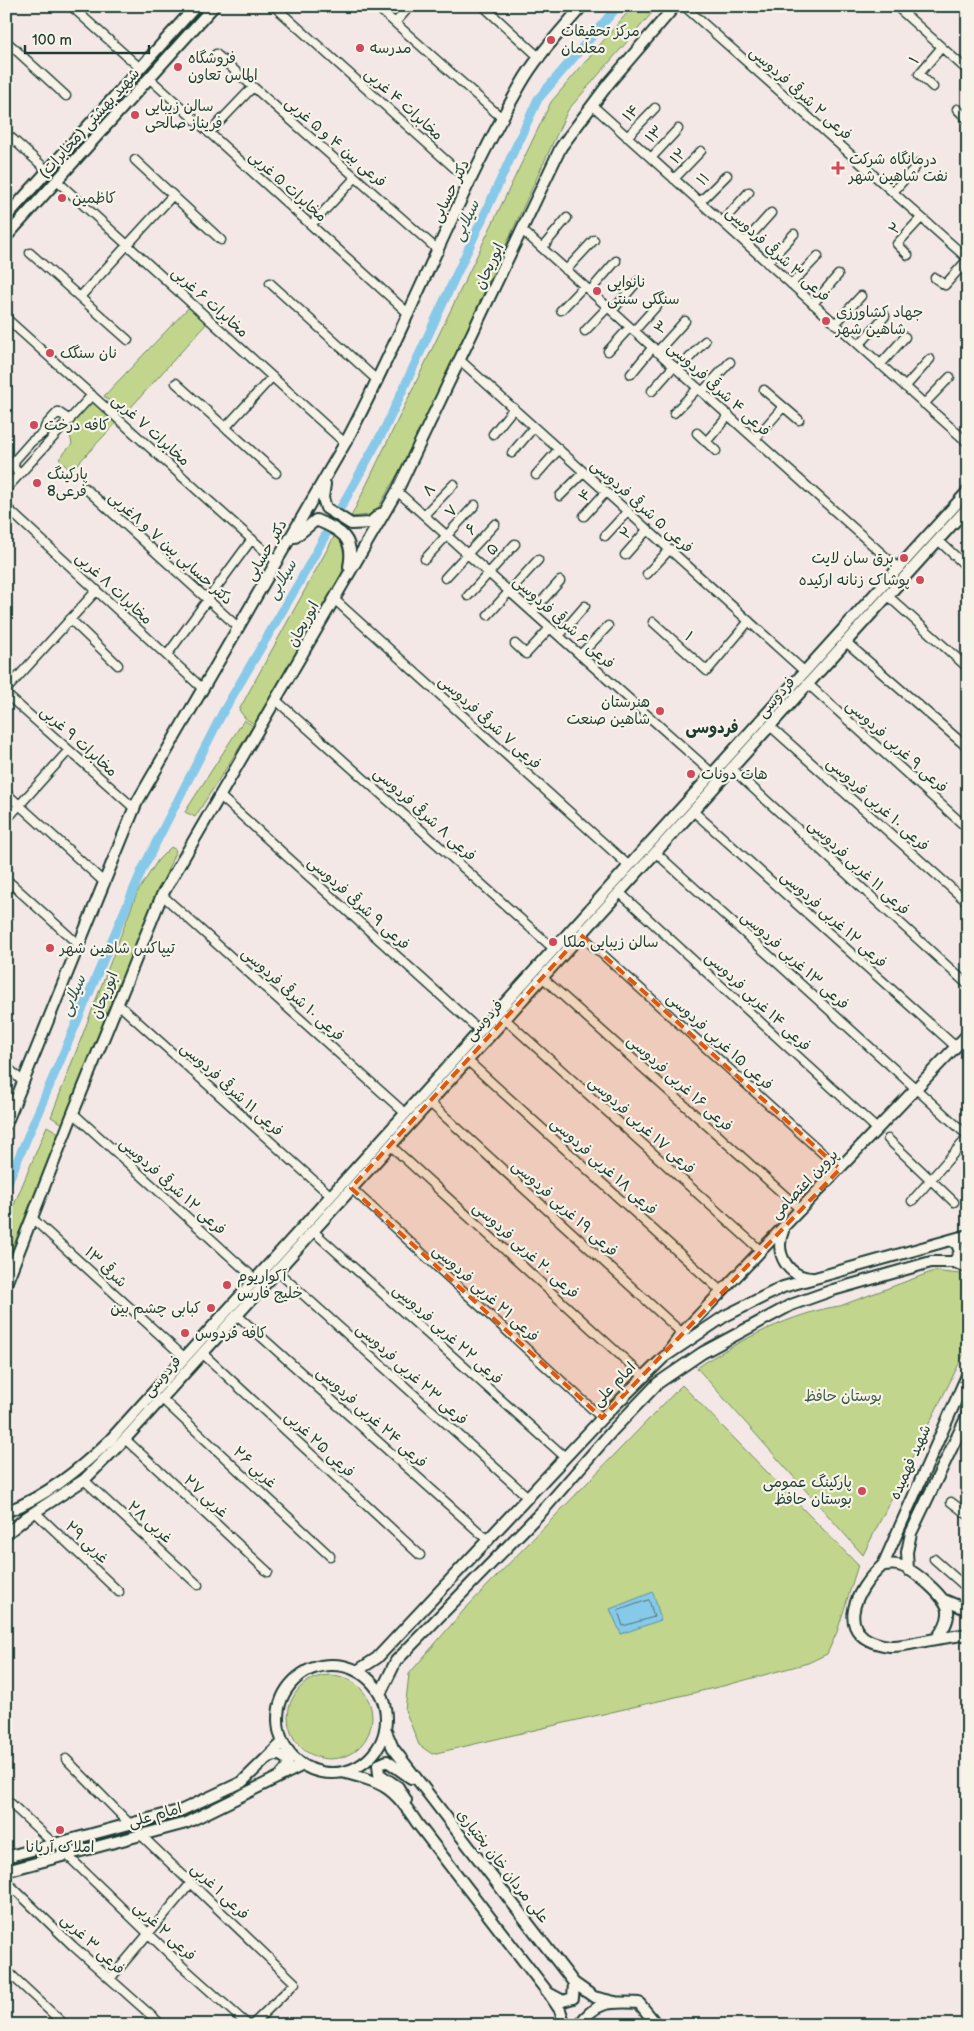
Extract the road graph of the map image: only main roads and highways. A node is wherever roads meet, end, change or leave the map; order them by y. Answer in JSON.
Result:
{"nodes":[{"id":1,"x":196,"y":6,"type":"edge"},
{"id":2,"x":214,"y":6,"type":"edge"},
{"id":3,"x":582,"y":6,"type":"edge"},
{"id":4,"x":675,"y":6,"type":"edge"},
{"id":5,"x":104,"y":109,"type":"junction"},
{"id":6,"x":113,"y":118,"type":"junction"},
{"id":7,"x":6,"y":217,"type":"edge"},
{"id":8,"x":6,"y":237,"type":"edge"},
{"id":9,"x":327,"y":473,"type":"junction"},
{"id":10,"x":968,"y":491,"type":"edge"},
{"id":11,"x":968,"y":507,"type":"edge"},
{"id":12,"x":388,"y":508,"type":"junction"},
{"id":13,"x":288,"y":544,"type":"junction"},
{"id":14,"x":348,"y":575,"type":"junction"},
{"id":15,"x":857,"y":613,"type":"junction"},
{"id":16,"x":865,"y":621,"type":"junction"},
{"id":17,"x":968,"y":1034,"type":"edge"},
{"id":18,"x":6,"y":1124,"type":"edge"},
{"id":19,"x":358,"y":1164,"type":"junction"},
{"id":20,"x":366,"y":1172,"type":"junction"},
{"id":21,"x":786,"y":1225,"type":"junction"},
{"id":22,"x":968,"y":1235,"type":"edge"},
{"id":23,"x":951,"y":1240,"type":"junction"},
{"id":24,"x":954,"y":1262,"type":"junction"},
{"id":25,"x":968,"y":1268,"type":"edge"},
{"id":26,"x":818,"y":1278,"type":"junction"},
{"id":27,"x":6,"y":1284,"type":"edge"},
{"id":28,"x":664,"y":1357,"type":"junction"},
{"id":29,"x":968,"y":1373,"type":"edge"},
{"id":30,"x":968,"y":1414,"type":"edge"},
{"id":31,"x":117,"y":1432,"type":"junction"},
{"id":32,"x":126,"y":1439,"type":"junction"},
{"id":33,"x":557,"y":1466,"type":"junction"},
{"id":34,"x":572,"y":1477,"type":"junction"},
{"id":35,"x":537,"y":1489,"type":"junction"},
{"id":36,"x":546,"y":1507,"type":"junction"},
{"id":37,"x":6,"y":1512,"type":"edge"},
{"id":38,"x":6,"y":1534,"type":"edge"},
{"id":39,"x":883,"y":1565,"type":"junction"},
{"id":40,"x":908,"y":1570,"type":"junction"},
{"id":41,"x":944,"y":1600,"type":"junction"},
{"id":42,"x":968,"y":1610,"type":"edge"},
{"id":43,"x":968,"y":1634,"type":"edge"},
{"id":44,"x":936,"y":1639,"type":"junction"},
{"id":45,"x":377,"y":1658,"type":"junction"},
{"id":46,"x":357,"y":1671,"type":"junction"},
{"id":47,"x":388,"y":1676,"type":"junction"},
{"id":48,"x":380,"y":1694,"type":"junction"},
{"id":49,"x":385,"y":1729,"type":"junction"},
{"id":50,"x":283,"y":1742,"type":"junction"},
{"id":51,"x":266,"y":1758,"type":"junction"},
{"id":52,"x":303,"y":1765,"type":"junction"},
{"id":53,"x":342,"y":1772,"type":"junction"},
{"id":54,"x":281,"y":1776,"type":"junction"},
{"id":55,"x":426,"y":1792,"type":"junction"},
{"id":56,"x":407,"y":1808,"type":"junction"},
{"id":57,"x":6,"y":1856,"type":"edge"},
{"id":58,"x":6,"y":1871,"type":"edge"},
{"id":59,"x":574,"y":1983,"type":"junction"},
{"id":60,"x":549,"y":1994,"type":"junction"},
{"id":61,"x":615,"y":2002,"type":"junction"},
{"id":62,"x":565,"y":2025,"type":"edge"},
{"id":63,"x":579,"y":2025,"type":"edge"},
{"id":64,"x":658,"y":2025,"type":"edge"}],
"edges":[{"from":1,"to":5,"type":"main road","name":"شهید بهشتی (مخابرات)"},
{"from":2,"to":6,"type":"main road","name":"شهید بهشتی (مخابرات)"},
{"from":3,"to":9,"type":"main road","name":"دکتر حسابی"},
{"from":4,"to":12,"type":"main road","name":"ابوریحان"},
{"from":5,"to":6,"type":"main road"},
{"from":5,"to":7,"type":"main road","name":"شهید بهشتی (مخابرات)"},
{"from":6,"to":8,"type":"main road","name":"شهید بهشتی (مخابرات)"},
{"from":9,"to":12,"type":"main road"},
{"from":9,"to":13,"type":"main road","name":"دکتر حسابی"},
{"from":10,"to":15,"type":"main road","name":"فردوسی"},
{"from":11,"to":16,"type":"main road","name":"فردوسی"},
{"from":12,"to":14,"type":"main road","name":"ابوریحان"},
{"from":13,"to":14,"type":"main road"},
{"from":13,"to":18,"type":"main road","name":"دکتر حسابی"},
{"from":14,"to":27,"type":"main road","name":"ابوریحان"},
{"from":15,"to":16,"type":"main road"},
{"from":15,"to":19,"type":"main road","name":"فردوسی"},
{"from":16,"to":20,"type":"main road","name":"فردوسی"},
{"from":17,"to":21,"type":"main road","name":"پروین اعتصامی"},
{"from":19,"to":20,"type":"main road"},
{"from":19,"to":31,"type":"main road","name":"فردوسی"},
{"from":20,"to":32,"type":"main road","name":"فردوسی"},
{"from":21,"to":26,"type":"main road"},
{"from":21,"to":28,"type":"main road","name":"پروین اعتصامی"},
{"from":22,"to":23,"type":"main road","name":"امام علی"},
{"from":23,"to":24,"type":"main road"},
{"from":23,"to":26,"type":"main road","name":"امام علی"},
{"from":24,"to":25,"type":"main road","name":"امام علی"},
{"from":24,"to":34,"type":"main road","name":"امام علی"},
{"from":26,"to":28,"type":"main road","name":"امام علی"},
{"from":28,"to":33,"type":"main road","name":"امام علی"},
{"from":29,"to":39,"type":"main road","name":"شهید فهمیده"},
{"from":30,"to":40,"type":"main road","name":"شهید فهمیده"},
{"from":31,"to":32,"type":"main road"},
{"from":31,"to":37,"type":"main road","name":"فردوسی"},
{"from":32,"to":38,"type":"main road","name":"فردوسی"},
{"from":33,"to":34,"type":"main road"},
{"from":33,"to":35,"type":"main road","name":"امام علی"},
{"from":34,"to":36,"type":"main road","name":"امام علی"},
{"from":35,"to":36,"type":"main road"},
{"from":35,"to":45,"type":"main road","name":"امام علی"},
{"from":36,"to":47,"type":"main road","name":"امام علی"},
{"from":39,"to":40,"type":"main road"},
{"from":39,"to":44,"type":"main road"},
{"from":40,"to":41,"type":"main road"},
{"from":41,"to":42,"type":"main road"},
{"from":41,"to":44,"type":"main road"},
{"from":43,"to":44,"type":"main road"},
{"from":45,"to":46,"type":"main road","name":"امام علی"},
{"from":45,"to":47,"type":"main road"},
{"from":46,"to":48,"type":"main road"},
{"from":46,"to":50,"type":"main road"},
{"from":47,"to":48,"type":"main road","name":"امام علی"},
{"from":48,"to":49,"type":"main road"},
{"from":49,"to":53,"type":"main road"},
{"from":49,"to":55,"type":"main road","name":"علی مردان خان بختیاری"},
{"from":50,"to":51,"type":"main road","name":"امام علی"},
{"from":50,"to":52,"type":"main road"},
{"from":51,"to":54,"type":"main road"},
{"from":51,"to":57,"type":"main road","name":"امام علی"},
{"from":52,"to":53,"type":"main road"},
{"from":52,"to":54,"type":"main road","name":"امام علی"},
{"from":53,"to":56,"type":"main road"},
{"from":54,"to":58,"type":"main road","name":"امام علی"},
{"from":55,"to":56,"type":"main road"},
{"from":55,"to":59,"type":"main road","name":"علی مردان خان بختیاری"},
{"from":56,"to":60,"type":"main road"},
{"from":59,"to":60,"type":"main road"},
{"from":59,"to":61,"type":"main road","name":"علی مردان خان بختیاری"},
{"from":60,"to":62,"type":"main road"},
{"from":61,"to":63,"type":"main road"},
{"from":61,"to":64,"type":"main road"}]}
